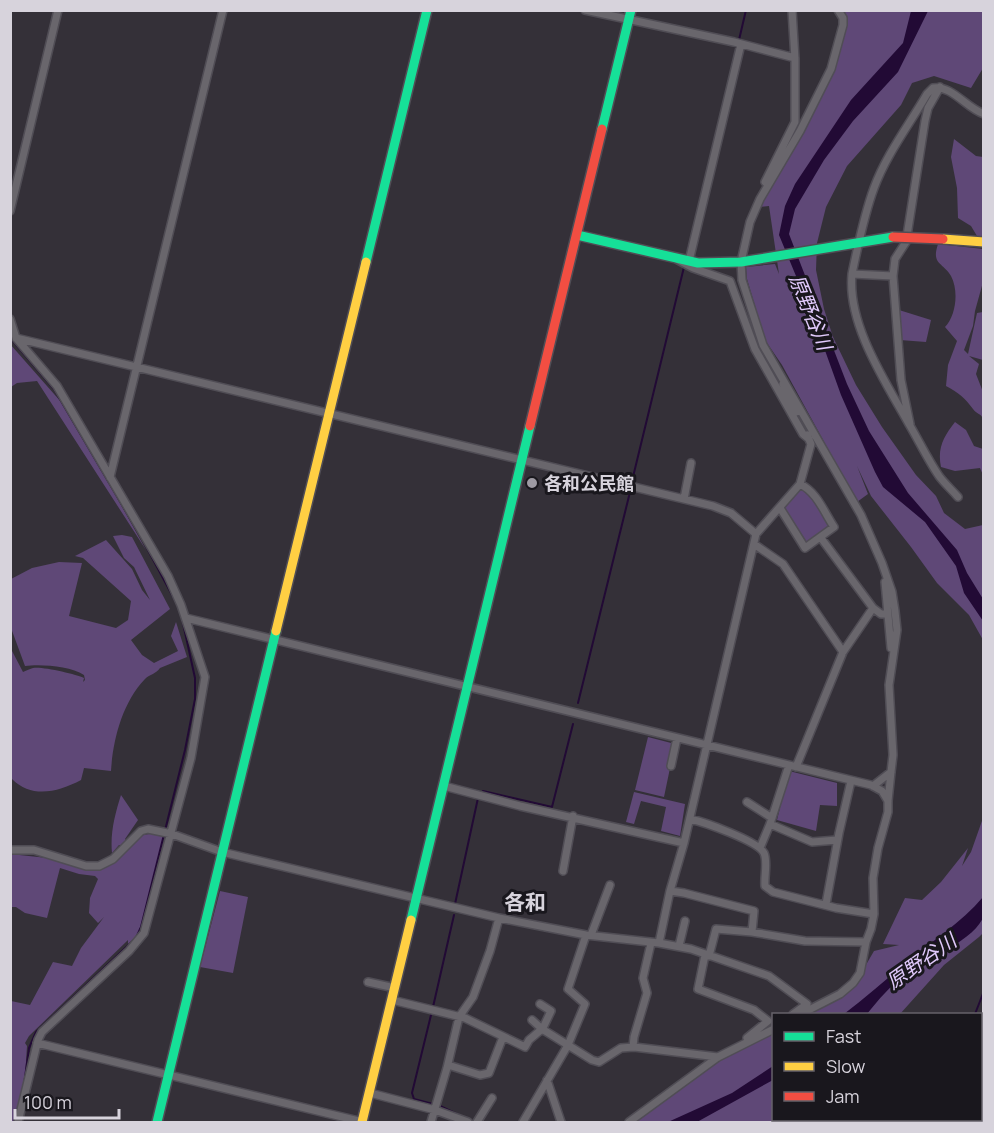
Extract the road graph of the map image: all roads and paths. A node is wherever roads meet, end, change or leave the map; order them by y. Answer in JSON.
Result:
{"nodes":[{"id":1,"x":58,"y":10,"type":"edge"},
{"id":2,"x":223,"y":10,"type":"edge"},
{"id":3,"x":427,"y":10,"type":"edge"},
{"id":4,"x":585,"y":10,"type":"edge"},
{"id":5,"x":631,"y":10,"type":"edge"},
{"id":6,"x":792,"y":10,"type":"edge"},
{"id":7,"x":838,"y":10,"type":"edge"},
{"id":8,"x":629,"y":21,"type":"junction"},
{"id":9,"x":741,"y":44,"type":"junction"},
{"id":10,"x":795,"y":58,"type":"junction"},
{"id":11,"x":940,"y":87,"type":"junction"},
{"id":12,"x":984,"y":114,"type":"edge"},
{"id":13,"x":760,"y":199,"type":"junction"},
{"id":14,"x":10,"y":211,"type":"edge"},
{"id":15,"x":577,"y":235,"type":"junction"},
{"id":16,"x":984,"y":242,"type":"edge"},
{"id":17,"x":853,"y":244,"type":"junction"},
{"id":18,"x":677,"y":259,"type":"junction"},
{"id":19,"x":689,"y":261,"type":"junction"},
{"id":20,"x":743,"y":262,"type":"junction"},
{"id":21,"x":852,"y":274,"type":"junction"},
{"id":22,"x":893,"y":276,"type":"junction"},
{"id":23,"x":10,"y":319,"type":"edge"},
{"id":24,"x":16,"y":338,"type":"junction"},
{"id":25,"x":137,"y":368,"type":"junction"},
{"id":26,"x":777,"y":368,"type":"junction"},
{"id":27,"x":329,"y":413,"type":"junction"},
{"id":28,"x":910,"y":424,"type":"junction"},
{"id":29,"x":809,"y":439,"type":"junction"},
{"id":30,"x":523,"y":460,"type":"junction"},
{"id":31,"x":691,"y":464,"type":"dead end"},
{"id":32,"x":110,"y":477,"type":"junction"},
{"id":33,"x":800,"y":484,"type":"junction"},
{"id":34,"x":958,"y":497,"type":"dead end"},
{"id":35,"x":684,"y":499,"type":"junction"},
{"id":36,"x":780,"y":508,"type":"junction"},
{"id":37,"x":756,"y":534,"type":"junction"},
{"id":38,"x":821,"y":538,"type":"junction"},
{"id":39,"x":754,"y":544,"type":"junction"},
{"id":40,"x":885,"y":570,"type":"junction"},
{"id":41,"x":873,"y":608,"type":"junction"},
{"id":42,"x":887,"y":614,"type":"junction"},
{"id":43,"x":186,"y":618,"type":"junction"},
{"id":44,"x":276,"y":640,"type":"junction"},
{"id":45,"x":843,"y":652,"type":"junction"},
{"id":46,"x":893,"y":660,"type":"junction"},
{"id":47,"x":468,"y":687,"type":"junction"},
{"id":48,"x":677,"y":738,"type":"junction"},
{"id":49,"x":707,"y":745,"type":"junction"},
{"id":50,"x":671,"y":766,"type":"dead end"},
{"id":51,"x":792,"y":766,"type":"junction"},
{"id":52,"x":891,"y":772,"type":"junction"},
{"id":53,"x":851,"y":781,"type":"junction"},
{"id":54,"x":444,"y":786,"type":"junction"},
{"id":55,"x":873,"y":786,"type":"junction"},
{"id":56,"x":888,"y":801,"type":"junction"},
{"id":57,"x":747,"y":802,"type":"dead end"},
{"id":58,"x":573,"y":816,"type":"junction"},
{"id":59,"x":690,"y":819,"type":"junction"},
{"id":60,"x":771,"y":821,"type":"junction"},
{"id":61,"x":172,"y":834,"type":"junction"},
{"id":62,"x":837,"y":840,"type":"junction"},
{"id":63,"x":684,"y":843,"type":"junction"},
{"id":64,"x":760,"y":848,"type":"junction"},
{"id":65,"x":10,"y":850,"type":"edge"},
{"id":66,"x":222,"y":852,"type":"junction"},
{"id":67,"x":563,"y":871,"type":"dead end"},
{"id":68,"x":610,"y":885,"type":"dead end"},
{"id":69,"x":670,"y":891,"type":"junction"},
{"id":70,"x":416,"y":899,"type":"junction"},
{"id":71,"x":826,"y":904,"type":"junction"},
{"id":72,"x":874,"y":914,"type":"junction"},
{"id":73,"x":499,"y":918,"type":"junction"},
{"id":74,"x":685,"y":921,"type":"dead end"},
{"id":75,"x":752,"y":932,"type":"junction"},
{"id":76,"x":589,"y":935,"type":"junction"},
{"id":77,"x":866,"y":942,"type":"junction"},
{"id":78,"x":655,"y":943,"type":"junction"},
{"id":79,"x":679,"y":946,"type":"junction"},
{"id":80,"x":707,"y":956,"type":"junction"},
{"id":81,"x":368,"y":981,"type":"dead end"},
{"id":82,"x":395,"y":988,"type":"junction"},
{"id":83,"x":392,"y":1000,"type":"junction"},
{"id":84,"x":540,"y":1004,"type":"dead end"},
{"id":85,"x":795,"y":1013,"type":"edge"},
{"id":86,"x":803,"y":1013,"type":"edge"},
{"id":87,"x":459,"y":1017,"type":"junction"},
{"id":88,"x":532,"y":1020,"type":"dead end"},
{"id":89,"x":542,"y":1030,"type":"junction"},
{"id":90,"x":772,"y":1030,"type":"edge"},
{"id":91,"x":503,"y":1037,"type":"junction"},
{"id":92,"x":37,"y":1043,"type":"junction"},
{"id":93,"x":741,"y":1044,"type":"junction"},
{"id":94,"x":568,"y":1045,"type":"junction"},
{"id":95,"x":633,"y":1047,"type":"junction"},
{"id":96,"x":718,"y":1057,"type":"junction"},
{"id":97,"x":448,"y":1065,"type":"junction"},
{"id":98,"x":169,"y":1075,"type":"junction"},
{"id":99,"x":547,"y":1080,"type":"junction"},
{"id":100,"x":370,"y":1093,"type":"junction"},
{"id":101,"x":492,"y":1098,"type":"dead end"},
{"id":102,"x":435,"y":1110,"type":"junction"},
{"id":103,"x":18,"y":1122,"type":"edge"},
{"id":104,"x":158,"y":1122,"type":"edge"},
{"id":105,"x":362,"y":1122,"type":"edge"},
{"id":106,"x":431,"y":1122,"type":"edge"},
{"id":107,"x":468,"y":1122,"type":"edge"},
{"id":108,"x":477,"y":1122,"type":"edge"},
{"id":109,"x":523,"y":1122,"type":"edge"},
{"id":110,"x":561,"y":1122,"type":"edge"},
{"id":111,"x":629,"y":1122,"type":"edge"}],
"edges":[{"from":1,"to":14,"type":"street"},
{"from":2,"to":25,"type":"street"},
{"from":3,"to":27,"type":"street"},
{"from":4,"to":8,"type":"street"},
{"from":5,"to":8,"type":"street"},
{"from":6,"to":10,"type":"street"},
{"from":7,"to":13,"type":"street"},
{"from":8,"to":9,"type":"street"},
{"from":8,"to":15,"type":"street"},
{"from":9,"to":10,"type":"street"},
{"from":9,"to":19,"type":"street"},
{"from":10,"to":13,"type":"street"},
{"from":11,"to":12,"type":"street"},
{"from":11,"to":17,"type":"street"},
{"from":11,"to":22,"type":"street"},
{"from":13,"to":20,"type":"street"},
{"from":15,"to":18,"type":"street"},
{"from":15,"to":30,"type":"street"},
{"from":16,"to":17,"type":"street","bridge":true},
{"from":17,"to":20,"type":"street"},
{"from":17,"to":21,"type":"street"},
{"from":18,"to":19,"type":"street"},
{"from":18,"to":29,"type":"street"},
{"from":19,"to":20,"type":"street"},
{"from":20,"to":26,"type":"street"},
{"from":21,"to":22,"type":"street"},
{"from":21,"to":28,"type":"street"},
{"from":22,"to":28,"type":"street"},
{"from":23,"to":24,"type":"street"},
{"from":24,"to":25,"type":"street"},
{"from":24,"to":32,"type":"street"},
{"from":25,"to":27,"type":"street"},
{"from":25,"to":32,"type":"street"},
{"from":26,"to":29,"type":"street"},
{"from":26,"to":40,"type":"street"},
{"from":27,"to":30,"type":"street"},
{"from":27,"to":44,"type":"street"},
{"from":28,"to":34,"type":"street"},
{"from":29,"to":33,"type":"street"},
{"from":30,"to":35,"type":"street"},
{"from":30,"to":47,"type":"street"},
{"from":31,"to":35,"type":"street"},
{"from":32,"to":43,"type":"street"},
{"from":33,"to":36,"type":"street"},
{"from":33,"to":38,"type":"street"},
{"from":35,"to":37,"type":"street"},
{"from":36,"to":37,"type":"street"},
{"from":36,"to":38,"type":"street"},
{"from":37,"to":39,"type":"street"},
{"from":38,"to":41,"type":"street"},
{"from":39,"to":45,"type":"street"},
{"from":39,"to":49,"type":"street"},
{"from":40,"to":42,"type":"street"},
{"from":40,"to":46,"type":"street"},
{"from":41,"to":42,"type":"street"},
{"from":41,"to":45,"type":"street"},
{"from":42,"to":46,"type":"street"},
{"from":43,"to":44,"type":"street"},
{"from":43,"to":61,"type":"street"},
{"from":44,"to":47,"type":"street"},
{"from":44,"to":66,"type":"street"},
{"from":45,"to":51,"type":"street"},
{"from":46,"to":52,"type":"street"},
{"from":47,"to":48,"type":"street"},
{"from":47,"to":54,"type":"street"},
{"from":48,"to":49,"type":"street"},
{"from":48,"to":50,"type":"street"},
{"from":49,"to":51,"type":"street"},
{"from":49,"to":59,"type":"street"},
{"from":51,"to":53,"type":"street"},
{"from":51,"to":60,"type":"street"},
{"from":52,"to":55,"type":"street"},
{"from":52,"to":56,"type":"street"},
{"from":53,"to":55,"type":"street"},
{"from":53,"to":62,"type":"street"},
{"from":54,"to":58,"type":"street"},
{"from":54,"to":70,"type":"street"},
{"from":55,"to":56,"type":"street"},
{"from":56,"to":72,"type":"street"},
{"from":57,"to":60,"type":"street"},
{"from":58,"to":63,"type":"street"},
{"from":58,"to":67,"type":"street"},
{"from":59,"to":63,"type":"street"},
{"from":59,"to":64,"type":"street"},
{"from":60,"to":62,"type":"street"},
{"from":60,"to":64,"type":"street"},
{"from":61,"to":65,"type":"street"},
{"from":61,"to":66,"type":"street"},
{"from":61,"to":92,"type":"street"},
{"from":62,"to":71,"type":"street"},
{"from":63,"to":69,"type":"street"},
{"from":64,"to":71,"type":"street"},
{"from":66,"to":70,"type":"street"},
{"from":66,"to":98,"type":"street"},
{"from":68,"to":76,"type":"street"},
{"from":69,"to":75,"type":"street"},
{"from":69,"to":78,"type":"street"},
{"from":70,"to":73,"type":"street"},
{"from":70,"to":82,"type":"street"},
{"from":71,"to":72,"type":"street"},
{"from":72,"to":77,"type":"street"},
{"from":73,"to":76,"type":"street"},
{"from":73,"to":87,"type":"street"},
{"from":74,"to":79,"type":"street"},
{"from":75,"to":77,"type":"street"},
{"from":75,"to":80,"type":"street"},
{"from":76,"to":78,"type":"street"},
{"from":76,"to":94,"type":"street"},
{"from":77,"to":86,"type":"street"},
{"from":78,"to":79,"type":"street"},
{"from":78,"to":95,"type":"street"},
{"from":79,"to":80,"type":"street"},
{"from":80,"to":85,"type":"street"},
{"from":80,"to":93,"type":"street"},
{"from":81,"to":82,"type":"street"},
{"from":82,"to":83,"type":"street"},
{"from":83,"to":87,"type":"street"},
{"from":83,"to":100,"type":"street"},
{"from":84,"to":89,"type":"street"},
{"from":87,"to":91,"type":"street"},
{"from":87,"to":97,"type":"street"},
{"from":88,"to":89,"type":"street"},
{"from":89,"to":91,"type":"street"},
{"from":89,"to":94,"type":"street"},
{"from":90,"to":93,"type":"street"},
{"from":91,"to":97,"type":"street"},
{"from":92,"to":98,"type":"street"},
{"from":92,"to":103,"type":"street"},
{"from":93,"to":96,"type":"street"},
{"from":94,"to":95,"type":"street"},
{"from":94,"to":99,"type":"street"},
{"from":95,"to":96,"type":"street"},
{"from":96,"to":111,"type":"street"},
{"from":97,"to":102,"type":"street"},
{"from":98,"to":104,"type":"street"},
{"from":98,"to":105,"type":"street"},
{"from":99,"to":109,"type":"street"},
{"from":99,"to":110,"type":"street"},
{"from":100,"to":102,"type":"street"},
{"from":100,"to":105,"type":"street"},
{"from":101,"to":108,"type":"street"},
{"from":102,"to":106,"type":"street"},
{"from":102,"to":107,"type":"street"}]}
